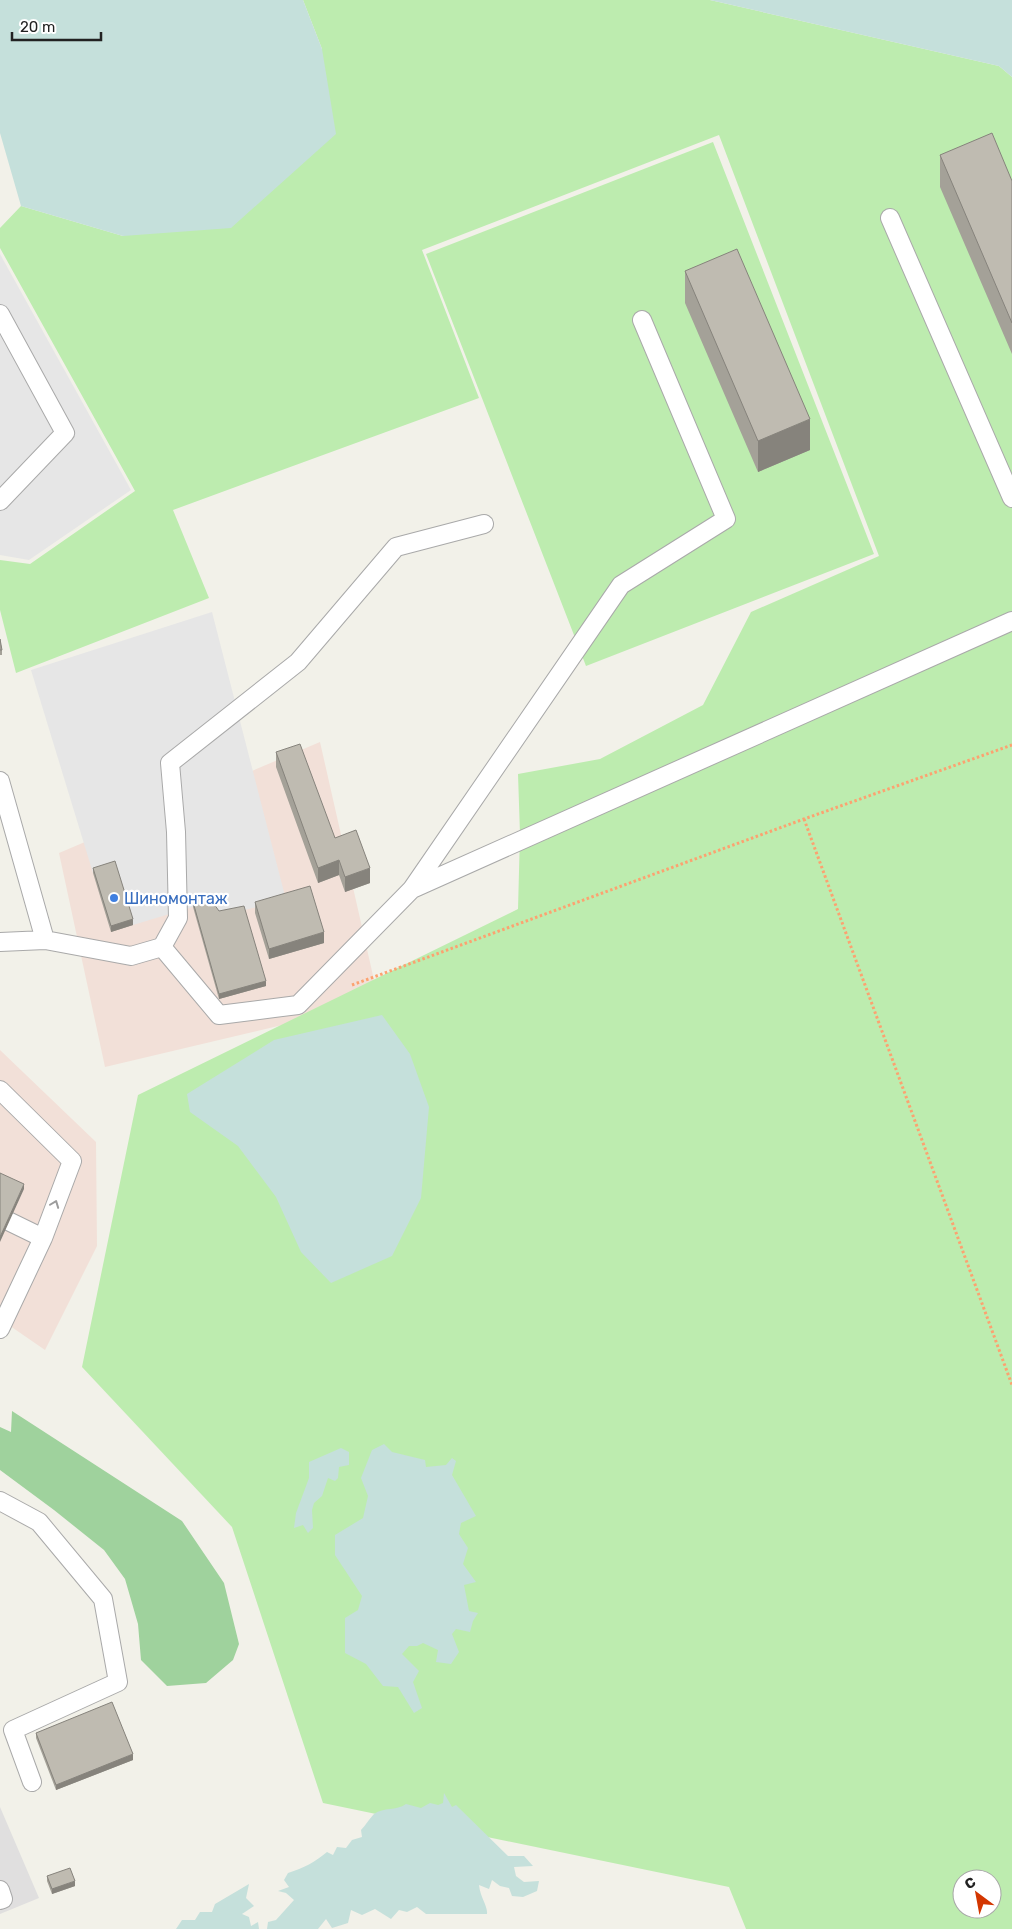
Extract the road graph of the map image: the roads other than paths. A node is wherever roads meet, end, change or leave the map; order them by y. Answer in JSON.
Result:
{"nodes":[{"id":1,"x":890,"y":218,"type":"dead end"},
{"id":2,"x":0,"y":314,"type":"edge"},
{"id":3,"x":642,"y":320,"type":"dead end"},
{"id":4,"x":1012,"y":498,"type":"edge"},
{"id":5,"x":0,"y":502,"type":"edge"},
{"id":6,"x":484,"y":524,"type":"dead end"},
{"id":7,"x":1012,"y":621,"type":"edge"},
{"id":8,"x":0,"y":781,"type":"edge"},
{"id":9,"x":412,"y":889,"type":"junction"},
{"id":10,"x":45,"y":940,"type":"junction"},
{"id":11,"x":0,"y":942,"type":"edge"},
{"id":12,"x":162,"y":947,"type":"junction"},
{"id":13,"x":0,"y":1090,"type":"edge"},
{"id":14,"x":0,"y":1217,"type":"edge"},
{"id":15,"x":43,"y":1238,"type":"junction"},
{"id":16,"x":0,"y":1329,"type":"edge"},
{"id":17,"x":0,"y":1502,"type":"edge"},
{"id":18,"x":32,"y":1782,"type":"dead end"},
{"id":19,"x":0,"y":1890,"type":"edge"},
{"id":20,"x":0,"y":1900,"type":"edge"}],
"edges":[{"from":1,"to":4,"type":"lane"},
{"from":2,"to":5,"type":"lane"},
{"from":3,"to":9,"type":"lane"},
{"from":6,"to":12,"type":"lane"},
{"from":7,"to":9,"type":"lane"},
{"from":8,"to":10,"type":"lane"},
{"from":9,"to":12,"type":"lane"},
{"from":10,"to":11,"type":"lane"},
{"from":10,"to":12,"type":"lane"},
{"from":15,"to":13,"type":"lane","one_way":true},
{"from":14,"to":15,"type":"lane"},
{"from":15,"to":16,"type":"lane"},
{"from":17,"to":18,"type":"lane"},
{"from":19,"to":20,"type":"lane"}]}
